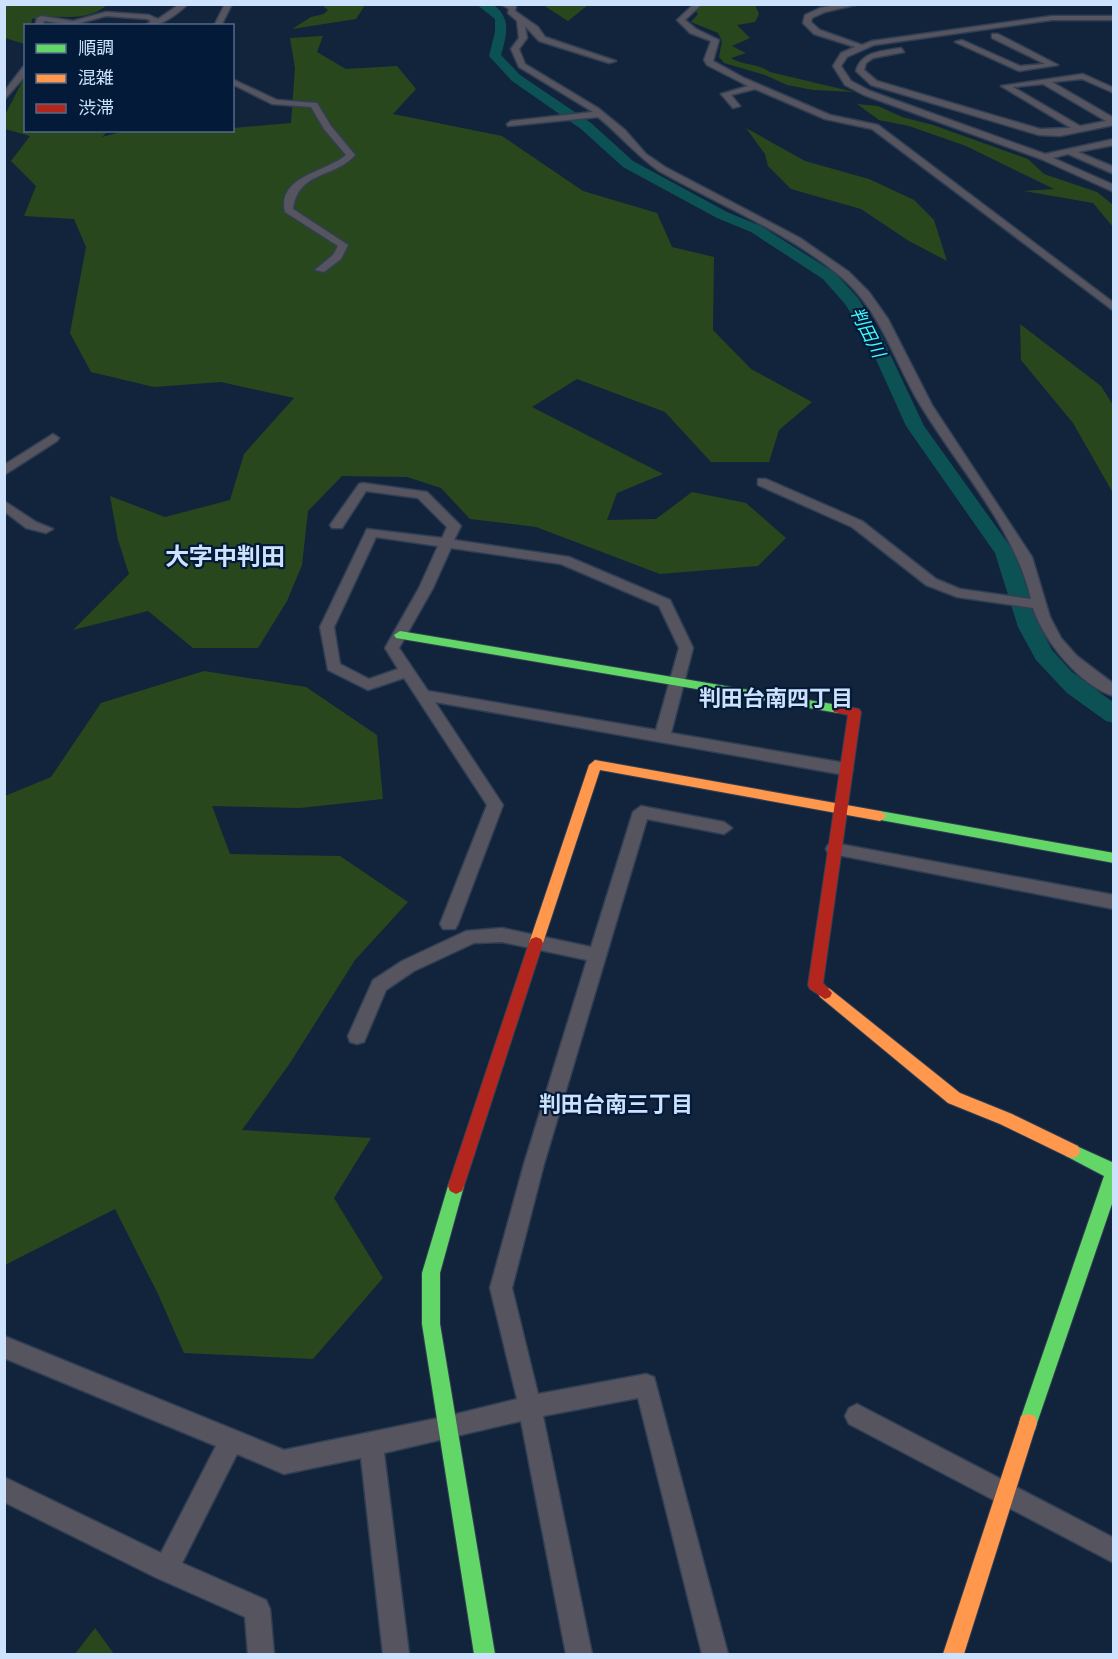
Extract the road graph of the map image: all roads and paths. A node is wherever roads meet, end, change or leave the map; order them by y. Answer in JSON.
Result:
{"nodes":[{"id":1,"x":185,"y":4,"type":"edge"},
{"id":2,"x":229,"y":4,"type":"edge"},
{"id":3,"x":504,"y":4,"type":"edge"},
{"id":4,"x":699,"y":4,"type":"edge"},
{"id":5,"x":856,"y":4,"type":"edge"},
{"id":6,"x":1113,"y":18,"type":"edge"},
{"id":7,"x":521,"y":20,"type":"junction"},
{"id":8,"x":156,"y":21,"type":"junction"},
{"id":9,"x":40,"y":24,"type":"edge"},
{"id":10,"x":151,"y":24,"type":"edge"},
{"id":11,"x":218,"y":24,"type":"edge"},
{"id":12,"x":1024,"y":32,"type":"dead end"},
{"id":13,"x":929,"y":35,"type":"junction"},
{"id":14,"x":986,"y":38,"type":"junction"},
{"id":15,"x":951,"y":43,"type":"junction"},
{"id":16,"x":861,"y":47,"type":"junction"},
{"id":17,"x":913,"y":48,"type":"dead end"},
{"id":18,"x":612,"y":61,"type":"dead end"},
{"id":19,"x":24,"y":72,"type":"edge"},
{"id":20,"x":1044,"y":81,"type":"junction"},
{"id":21,"x":234,"y":82,"type":"edge"},
{"id":22,"x":757,"y":86,"type":"junction"},
{"id":23,"x":1113,"y":92,"type":"edge"},
{"id":24,"x":4,"y":98,"type":"edge"},
{"id":25,"x":736,"y":106,"type":"dead end"},
{"id":26,"x":600,"y":114,"type":"junction"},
{"id":27,"x":1113,"y":122,"type":"edge"},
{"id":28,"x":511,"y":124,"type":"dead end"},
{"id":29,"x":1079,"y":129,"type":"junction"},
{"id":30,"x":1113,"y":143,"type":"edge"},
{"id":31,"x":1070,"y":152,"type":"junction"},
{"id":32,"x":1044,"y":157,"type":"junction"},
{"id":33,"x":1113,"y":171,"type":"edge"},
{"id":34,"x":1113,"y":189,"type":"edge"},
{"id":35,"x":320,"y":270,"type":"dead end"},
{"id":36,"x":1113,"y":308,"type":"edge"},
{"id":37,"x":53,"y":438,"type":"dead end"},
{"id":38,"x":4,"y":471,"type":"edge"},
{"id":39,"x":762,"y":482,"type":"dead end"},
{"id":40,"x":4,"y":505,"type":"edge"},
{"id":41,"x":337,"y":525,"type":"dead end"},
{"id":42,"x":46,"y":529,"type":"dead end"},
{"id":43,"x":447,"y":543,"type":"junction"},
{"id":44,"x":1036,"y":604,"type":"junction"},
{"id":45,"x":400,"y":635,"type":"junction"},
{"id":46,"x":408,"y":671,"type":"junction"},
{"id":47,"x":677,"y":682,"type":"junction"},
{"id":48,"x":1113,"y":692,"type":"edge"},
{"id":49,"x":424,"y":695,"type":"junction"},
{"id":50,"x":662,"y":736,"type":"junction"},
{"id":51,"x":845,"y":768,"type":"junction"},
{"id":52,"x":840,"y":807,"type":"junction"},
{"id":53,"x":724,"y":828,"type":"dead end"},
{"id":54,"x":834,"y":849,"type":"junction"},
{"id":55,"x":1113,"y":858,"type":"edge"},
{"id":56,"x":1113,"y":902,"type":"edge"},
{"id":57,"x":449,"y":924,"type":"dead end"},
{"id":58,"x":537,"y":943,"type":"junction"},
{"id":59,"x":597,"y":955,"type":"junction"},
{"id":60,"x":357,"y":1036,"type":"dead end"},
{"id":61,"x":4,"y":1347,"type":"edge"},
{"id":62,"x":530,"y":1407,"type":"junction"},
{"id":63,"x":857,"y":1416,"type":"dead end"},
{"id":64,"x":448,"y":1428,"type":"junction"},
{"id":65,"x":231,"y":1441,"type":"junction"},
{"id":66,"x":371,"y":1444,"type":"junction"},
{"id":67,"x":4,"y":1489,"type":"edge"},
{"id":68,"x":1004,"y":1492,"type":"junction"},
{"id":69,"x":1113,"y":1551,"type":"edge"},
{"id":70,"x":166,"y":1569,"type":"junction"},
{"id":71,"x":261,"y":1654,"type":"edge"},
{"id":72,"x":396,"y":1654,"type":"edge"},
{"id":73,"x":485,"y":1654,"type":"edge"},
{"id":74,"x":579,"y":1654,"type":"edge"},
{"id":75,"x":716,"y":1654,"type":"edge"},
{"id":76,"x":953,"y":1654,"type":"edge"}],
"edges":[{"from":1,"to":8,"type":"street"},
{"from":2,"to":11,"type":"street"},
{"from":3,"to":7,"type":"street"},
{"from":4,"to":22,"type":"street"},
{"from":5,"to":16,"type":"street"},
{"from":6,"to":13,"type":"street"},
{"from":7,"to":18,"type":"street"},
{"from":7,"to":26,"type":"street"},
{"from":8,"to":9,"type":"street"},
{"from":8,"to":10,"type":"street"},
{"from":12,"to":14,"type":"street"},
{"from":13,"to":15,"type":"street"},
{"from":13,"to":16,"type":"street"},
{"from":14,"to":15,"type":"street"},
{"from":14,"to":15,"type":"street"},
{"from":16,"to":32,"type":"street"},
{"from":17,"to":29,"type":"street"},
{"from":19,"to":24,"type":"street"},
{"from":20,"to":23,"type":"street"},
{"from":20,"to":27,"type":"street"},
{"from":20,"to":29,"type":"street"},
{"from":21,"to":35,"type":"street"},
{"from":22,"to":25,"type":"street"},
{"from":22,"to":36,"type":"street"},
{"from":26,"to":28,"type":"street"},
{"from":26,"to":44,"type":"street"},
{"from":27,"to":29,"type":"street"},
{"from":30,"to":31,"type":"street"},
{"from":31,"to":32,"type":"street"},
{"from":31,"to":33,"type":"street"},
{"from":32,"to":34,"type":"street"},
{"from":37,"to":38,"type":"street"},
{"from":39,"to":44,"type":"street"},
{"from":40,"to":42,"type":"street"},
{"from":41,"to":43,"type":"street"},
{"from":43,"to":45,"type":"street"},
{"from":43,"to":46,"type":"street"},
{"from":43,"to":47,"type":"street"},
{"from":44,"to":48,"type":"street"},
{"from":45,"to":46,"type":"street"},
{"from":45,"to":47,"type":"street"},
{"from":46,"to":49,"type":"street"},
{"from":47,"to":50,"type":"street"},
{"from":47,"to":51,"type":"street"},
{"from":49,"to":50,"type":"street"},
{"from":49,"to":57,"type":"street"},
{"from":50,"to":51,"type":"street"},
{"from":51,"to":52,"type":"street"},
{"from":52,"to":54,"type":"street"},
{"from":52,"to":55,"type":"street"},
{"from":52,"to":58,"type":"street"},
{"from":53,"to":59,"type":"street"},
{"from":54,"to":56,"type":"street"},
{"from":54,"to":68,"type":"street"},
{"from":58,"to":59,"type":"street"},
{"from":58,"to":60,"type":"street"},
{"from":58,"to":64,"type":"street"},
{"from":59,"to":62,"type":"street"},
{"from":61,"to":65,"type":"street"},
{"from":62,"to":64,"type":"street"},
{"from":62,"to":74,"type":"street"},
{"from":62,"to":75,"type":"street"},
{"from":63,"to":68,"type":"street"},
{"from":64,"to":66,"type":"street"},
{"from":64,"to":73,"type":"street"},
{"from":65,"to":66,"type":"street"},
{"from":65,"to":70,"type":"street"},
{"from":66,"to":72,"type":"street"},
{"from":67,"to":70,"type":"street"},
{"from":68,"to":69,"type":"street"},
{"from":68,"to":76,"type":"street"},
{"from":70,"to":71,"type":"street"}]}
